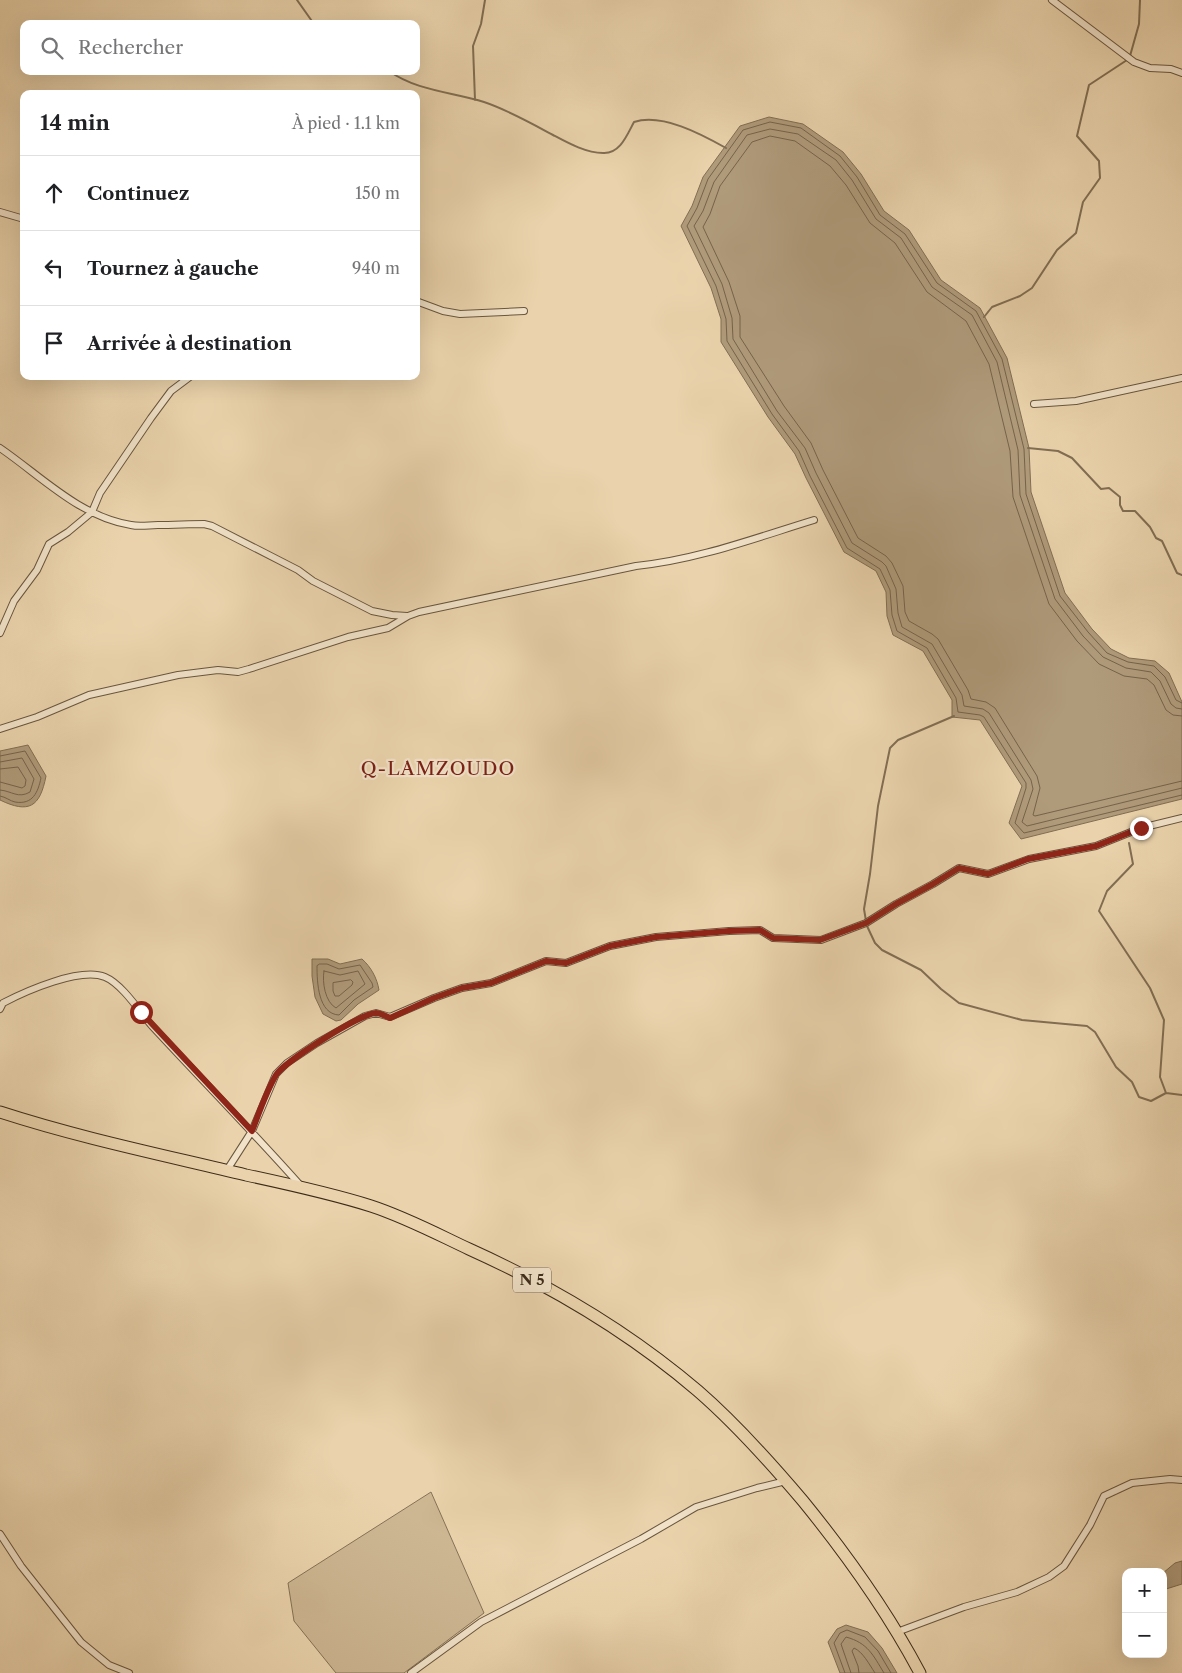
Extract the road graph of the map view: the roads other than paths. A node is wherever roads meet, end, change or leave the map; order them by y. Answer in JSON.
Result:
{"nodes":[{"id":1,"x":1052,"y":0,"type":"edge"},
{"id":2,"x":1182,"y":73,"type":"edge"},
{"id":3,"x":0,"y":212,"type":"edge"},
{"id":4,"x":20,"y":218,"type":"edge"},
{"id":5,"x":420,"y":302,"type":"edge"},
{"id":6,"x":524,"y":311,"type":"dead end"},
{"id":7,"x":1182,"y":378,"type":"edge"},
{"id":8,"x":185,"y":380,"type":"edge"},
{"id":9,"x":1034,"y":404,"type":"dead end"},
{"id":10,"x":0,"y":448,"type":"edge"},
{"id":11,"x":92,"y":512,"type":"junction"},
{"id":12,"x":814,"y":520,"type":"dead end"},
{"id":13,"x":408,"y":616,"type":"junction"},
{"id":14,"x":0,"y":633,"type":"edge"},
{"id":15,"x":0,"y":728,"type":"edge"},
{"id":16,"x":1182,"y":818,"type":"edge"},
{"id":17,"x":0,"y":1009,"type":"edge"},
{"id":18,"x":0,"y":1112,"type":"edge"},
{"id":19,"x":252,"y":1131,"type":"junction"},
{"id":20,"x":227,"y":1170,"type":"junction"},
{"id":21,"x":303,"y":1188,"type":"junction"},
{"id":22,"x":1182,"y":1480,"type":"edge"},
{"id":23,"x":786,"y":1481,"type":"junction"},
{"id":24,"x":0,"y":1534,"type":"edge"},
{"id":25,"x":897,"y":1632,"type":"junction"},
{"id":26,"x":129,"y":1673,"type":"edge"},
{"id":27,"x":411,"y":1673,"type":"edge"},
{"id":28,"x":920,"y":1673,"type":"edge"}],
"edges":[{"from":1,"to":2,"type":"street"},
{"from":3,"to":4,"type":"street"},
{"from":5,"to":6,"type":"street"},
{"from":7,"to":9,"type":"street"},
{"from":8,"to":11,"type":"street"},
{"from":10,"to":11,"type":"street"},
{"from":11,"to":13,"type":"street"},
{"from":11,"to":14,"type":"street"},
{"from":12,"to":13,"type":"street"},
{"from":13,"to":15,"type":"street"},
{"from":16,"to":19,"type":"street"},
{"from":17,"to":19,"type":"street"},
{"from":18,"to":20,"type":"highway","number":"N 5"},
{"from":19,"to":20,"type":"street"},
{"from":19,"to":21,"type":"street"},
{"from":20,"to":21,"type":"highway","number":"N 5"},
{"from":21,"to":23,"type":"highway","number":"N 5"},
{"from":22,"to":25,"type":"street"},
{"from":23,"to":25,"type":"highway","number":"N 5"},
{"from":23,"to":27,"type":"street"},
{"from":24,"to":26,"type":"street"},
{"from":25,"to":28,"type":"highway","number":"N 5"}]}
